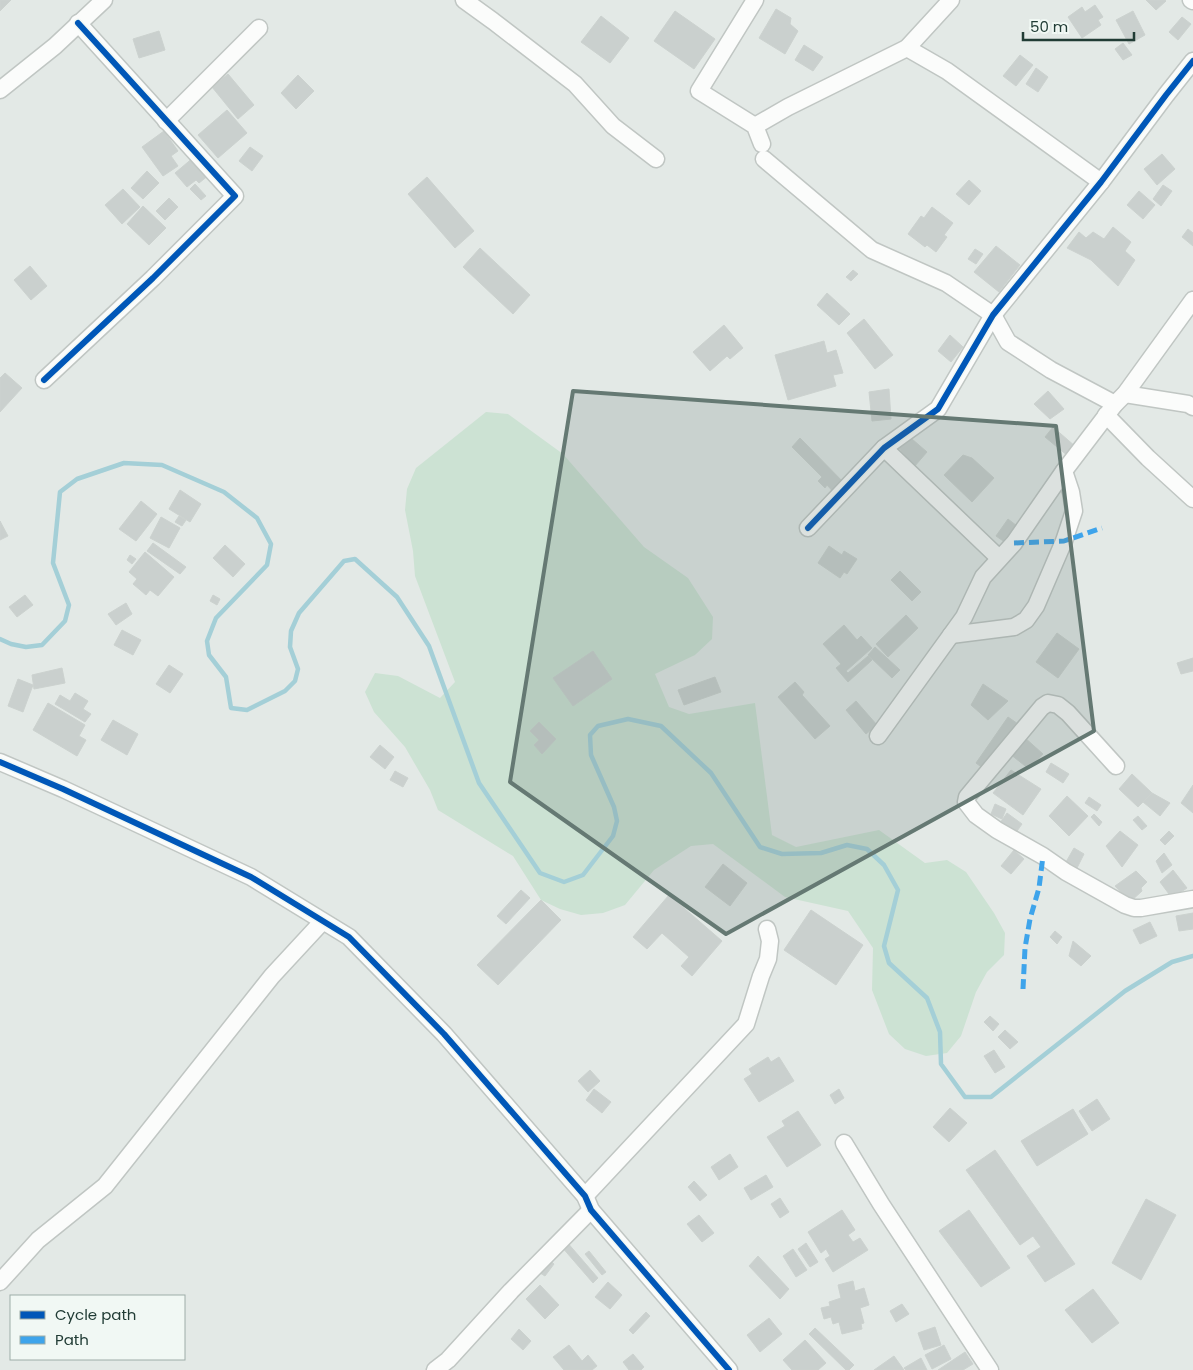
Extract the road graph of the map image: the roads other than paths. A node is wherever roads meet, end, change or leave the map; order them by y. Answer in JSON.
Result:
{"nodes":[{"id":1,"x":104,"y":0,"type":"edge"},
{"id":2,"x":464,"y":0,"type":"edge"},
{"id":3,"x":755,"y":0,"type":"edge"},
{"id":4,"x":951,"y":0,"type":"edge"},
{"id":5,"x":78,"y":23,"type":"junction"},
{"id":6,"x":260,"y":28,"type":"dead end"},
{"id":7,"x":907,"y":48,"type":"junction"},
{"id":8,"x":1193,"y":61,"type":"edge"},
{"id":9,"x":0,"y":90,"type":"edge"},
{"id":10,"x":166,"y":121,"type":"junction"},
{"id":11,"x":755,"y":126,"type":"junction"},
{"id":12,"x":656,"y":159,"type":"dead end"},
{"id":13,"x":1101,"y":182,"type":"junction"},
{"id":14,"x":1193,"y":300,"type":"edge"},
{"id":15,"x":993,"y":315,"type":"junction"},
{"id":16,"x":44,"y":380,"type":"dead end"},
{"id":17,"x":1191,"y":403,"type":"edge"},
{"id":18,"x":1116,"y":404,"type":"junction"},
{"id":19,"x":884,"y":448,"type":"junction"},
{"id":20,"x":1064,"y":471,"type":"junction"},
{"id":21,"x":1193,"y":499,"type":"edge"},
{"id":22,"x":808,"y":528,"type":"dead end"},
{"id":23,"x":999,"y":558,"type":"junction"},
{"id":24,"x":951,"y":635,"type":"junction"},
{"id":25,"x":878,"y":736,"type":"dead end"},
{"id":26,"x":0,"y":762,"type":"edge"},
{"id":27,"x":1116,"y":766,"type":"dead end"},
{"id":28,"x":1193,"y":899,"type":"edge"},
{"id":29,"x":322,"y":922,"type":"junction"},
{"id":30,"x":768,"y":929,"type":"dead end"},
{"id":31,"x":844,"y":1143,"type":"dead end"},
{"id":32,"x":588,"y":1203,"type":"junction"},
{"id":33,"x":0,"y":1282,"type":"edge"},
{"id":34,"x":434,"y":1370,"type":"edge"},
{"id":35,"x":729,"y":1370,"type":"edge"},
{"id":36,"x":990,"y":1370,"type":"edge"}],
"edges":[{"from":1,"to":5,"type":"street"},
{"from":2,"to":12,"type":"street"},
{"from":3,"to":11,"type":"street"},
{"from":4,"to":7,"type":"street"},
{"from":5,"to":9,"type":"street"},
{"from":5,"to":10,"type":"street"},
{"from":6,"to":10,"type":"street"},
{"from":7,"to":11,"type":"street"},
{"from":7,"to":13,"type":"street"},
{"from":8,"to":13,"type":"street"},
{"from":10,"to":16,"type":"street"},
{"from":11,"to":15,"type":"street"},
{"from":13,"to":15,"type":"street"},
{"from":14,"to":18,"type":"street"},
{"from":15,"to":18,"type":"street"},
{"from":15,"to":19,"type":"street"},
{"from":17,"to":18,"type":"street"},
{"from":18,"to":20,"type":"street"},
{"from":18,"to":21,"type":"street"},
{"from":19,"to":22,"type":"street"},
{"from":19,"to":23,"type":"street"},
{"from":20,"to":23,"type":"street"},
{"from":20,"to":24,"type":"street"},
{"from":23,"to":24,"type":"street"},
{"from":24,"to":25,"type":"street"},
{"from":26,"to":29,"type":"street"},
{"from":27,"to":28,"type":"street"},
{"from":29,"to":32,"type":"street"},
{"from":29,"to":33,"type":"street"},
{"from":30,"to":32,"type":"street"},
{"from":31,"to":36,"type":"street"},
{"from":32,"to":34,"type":"street"},
{"from":32,"to":35,"type":"street"}]}
